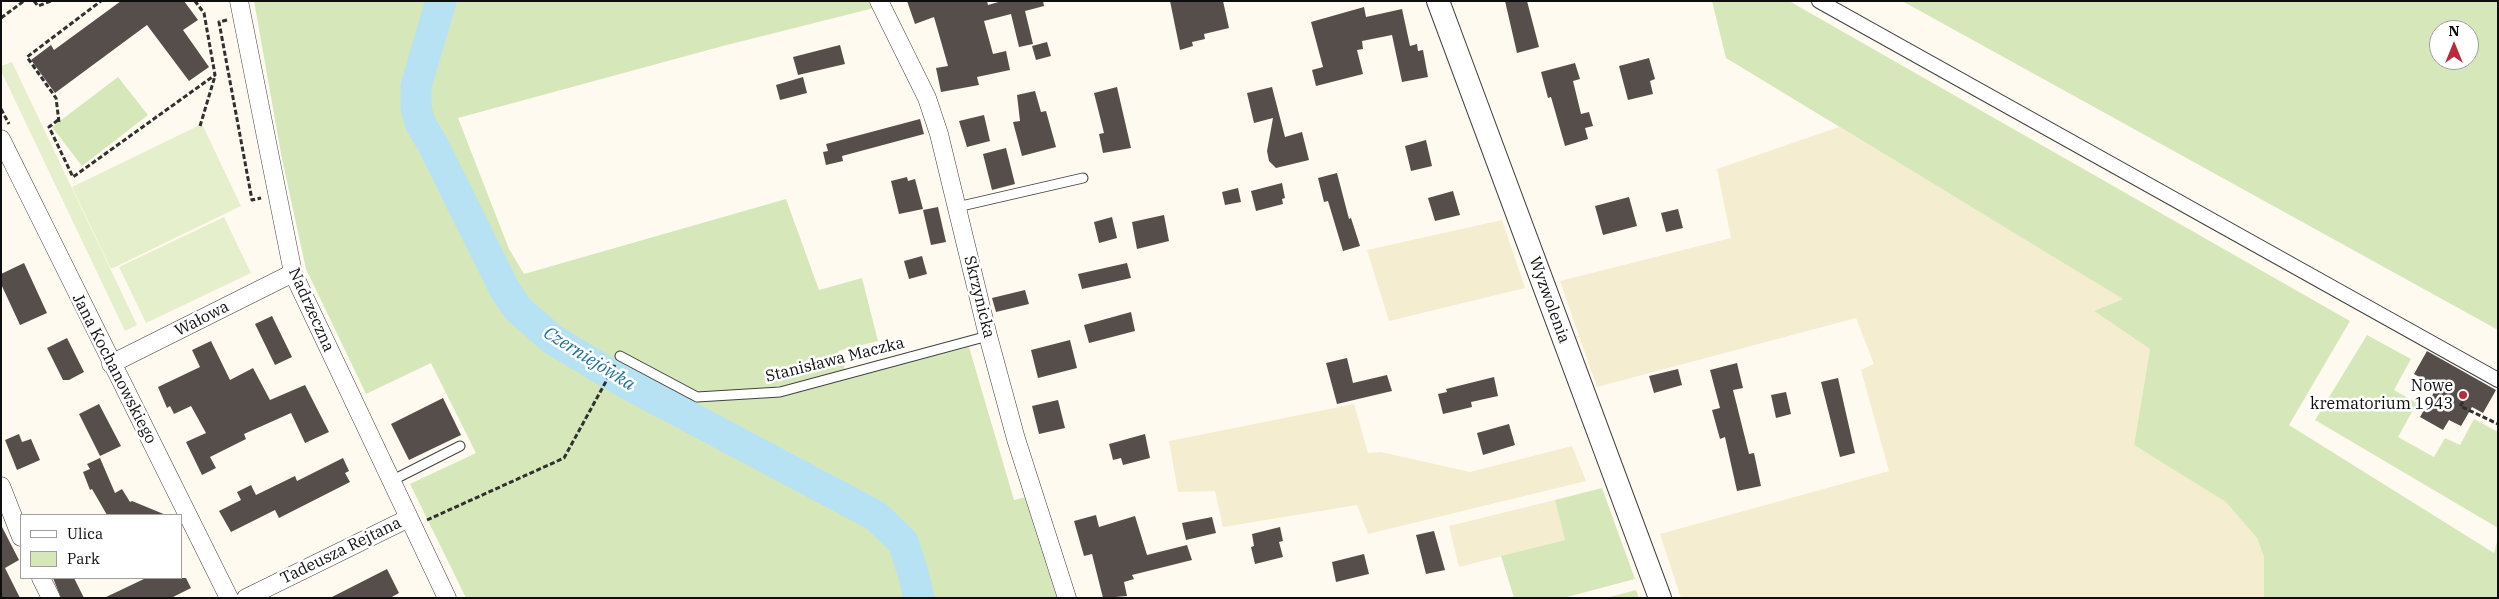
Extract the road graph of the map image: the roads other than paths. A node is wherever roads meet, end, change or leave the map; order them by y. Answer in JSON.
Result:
{"nodes":[{"id":1,"x":239,"y":1,"type":"edge"},
{"id":2,"x":879,"y":1,"type":"edge"},
{"id":3,"x":1438,"y":1,"type":"edge"},
{"id":4,"x":1819,"y":1,"type":"edge"},
{"id":5,"x":1,"y":139,"type":"edge"},
{"id":6,"x":1083,"y":178,"type":"dead end"},
{"id":7,"x":957,"y":207,"type":"junction"},
{"id":8,"x":293,"y":273,"type":"junction"},
{"id":9,"x":988,"y":336,"type":"junction"},
{"id":10,"x":620,"y":356,"type":"road end"},
{"id":11,"x":111,"y":364,"type":"junction"},
{"id":12,"x":2498,"y":380,"type":"edge"},
{"id":13,"x":460,"y":446,"type":"dead end"},
{"id":14,"x":391,"y":481,"type":"junction"},
{"id":15,"x":1,"y":486,"type":"edge"},
{"id":16,"x":411,"y":522,"type":"junction"},
{"id":17,"x":20,"y":534,"type":"edge"},
{"id":18,"x":42,"y":579,"type":"edge"},
{"id":19,"x":51,"y":598,"type":"edge"},
{"id":20,"x":229,"y":598,"type":"edge"},
{"id":21,"x":246,"y":598,"type":"edge"},
{"id":22,"x":447,"y":598,"type":"edge"},
{"id":23,"x":1068,"y":598,"type":"edge"},
{"id":24,"x":1660,"y":598,"type":"edge"}],
"edges":[{"from":1,"to":8,"type":"street","name":"Nadrzeczna"},
{"from":2,"to":7,"type":"street","name":"Skrzynicka"},
{"from":3,"to":24,"type":"street","name":"Wyzwolenia"},
{"from":4,"to":12,"type":"street"},
{"from":5,"to":11,"type":"street","name":"Jana Kochanowskiego"},
{"from":6,"to":7,"type":"lane"},
{"from":7,"to":9,"type":"street","name":"Skrzynicka"},
{"from":8,"to":11,"type":"street","name":"Wałowa"},
{"from":8,"to":14,"type":"street","name":"Nadrzeczna"},
{"from":9,"to":10,"type":"lane","name":"Stanisława Maczka"},
{"from":9,"to":23,"type":"street","name":"Skrzynicka"},
{"from":11,"to":20,"type":"street","name":"Jana Kochanowskiego"},
{"from":13,"to":14,"type":"lane"},
{"from":14,"to":16,"type":"street","name":"Nadrzeczna"},
{"from":15,"to":17,"type":"street"},
{"from":16,"to":21,"type":"street","name":"Tadeusza Rejtana"},
{"from":16,"to":22,"type":"street","name":"Nadrzeczna"},
{"from":18,"to":19,"type":"street"}]}
